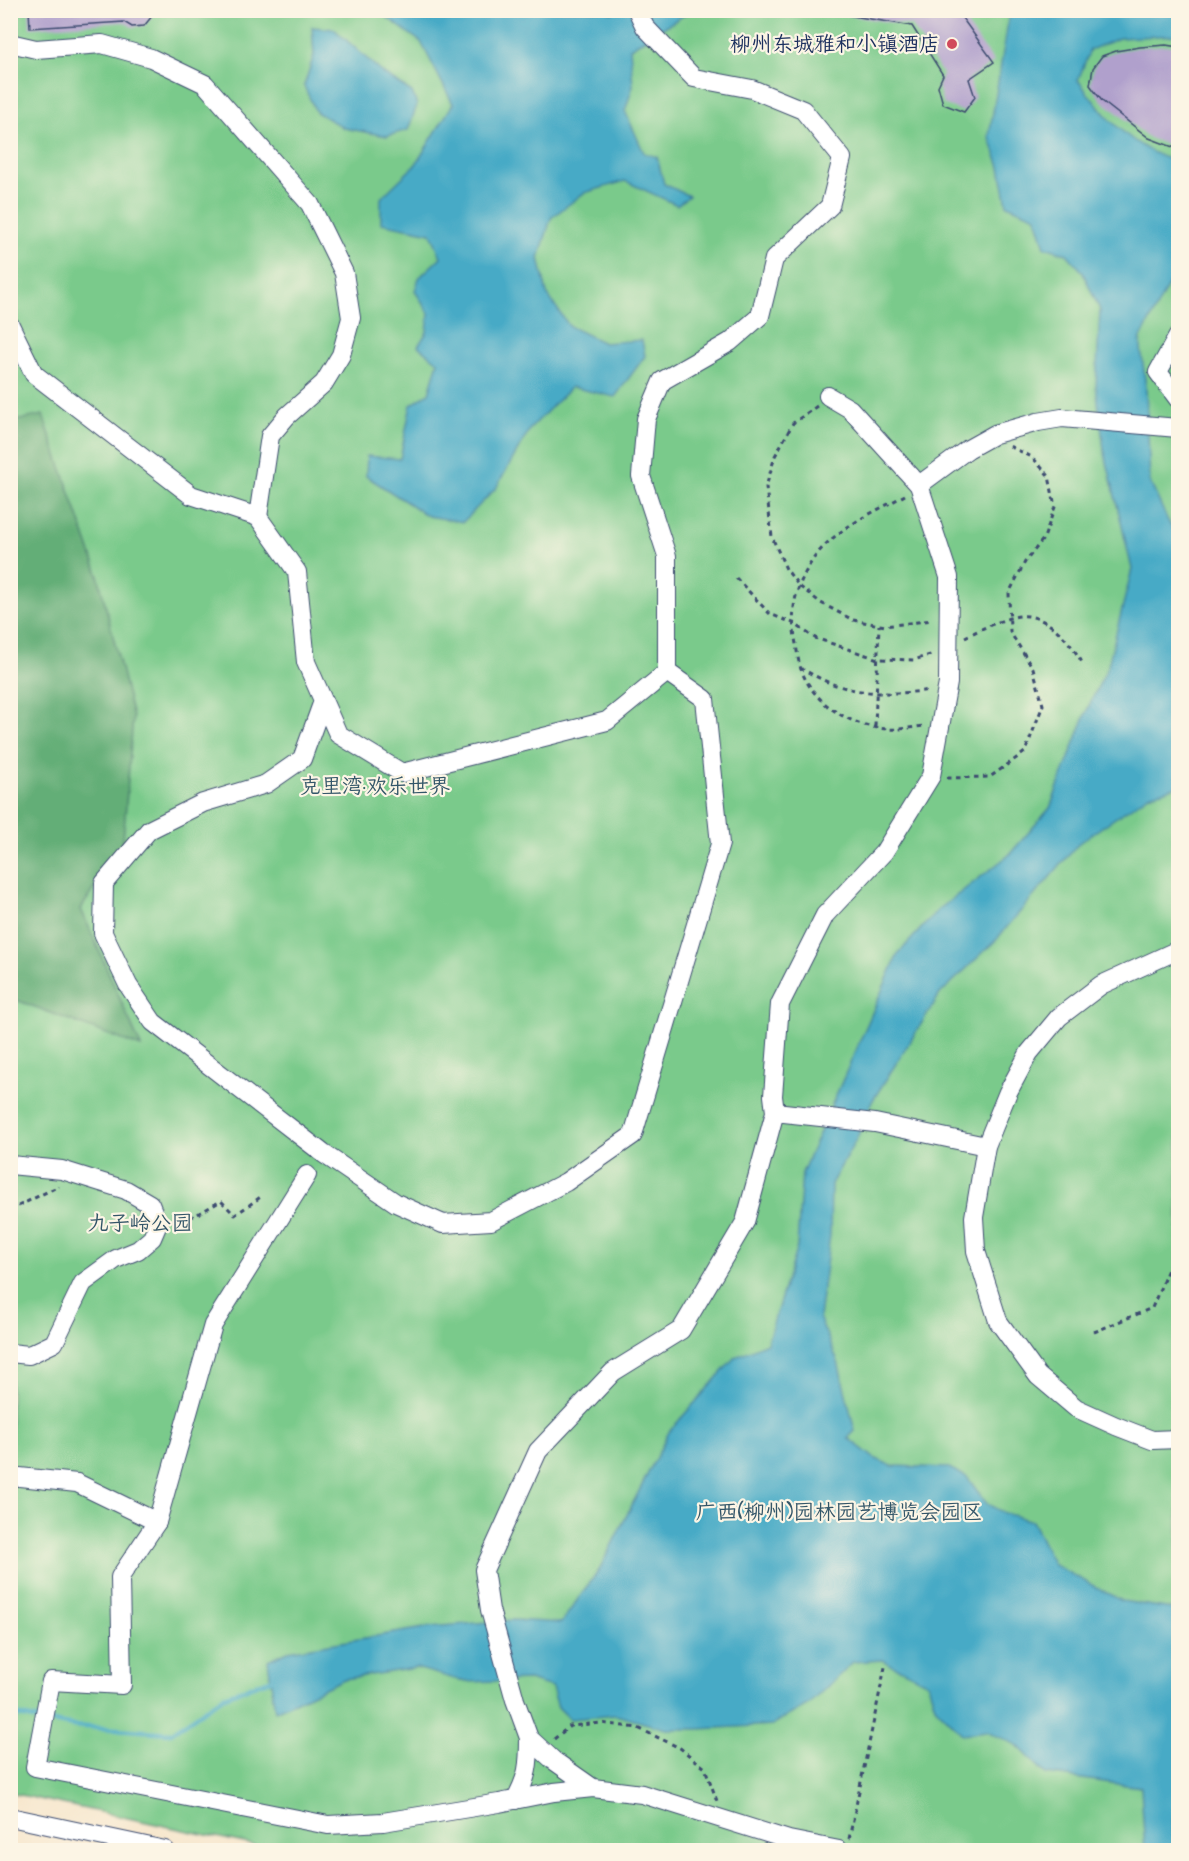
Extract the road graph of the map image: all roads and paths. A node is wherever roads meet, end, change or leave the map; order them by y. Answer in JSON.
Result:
{"nodes":[{"id":1,"x":637,"y":10,"type":"edge"},
{"id":2,"x":10,"y":43,"type":"edge"},
{"id":3,"x":10,"y":325,"type":"edge"},
{"id":4,"x":1179,"y":336,"type":"edge"},
{"id":5,"x":828,"y":396,"type":"joint"},
{"id":6,"x":1179,"y":399,"type":"edge"},
{"id":7,"x":1174,"y":428,"type":"edge"},
{"id":8,"x":988,"y":437,"type":"junction"},
{"id":9,"x":919,"y":485,"type":"junction"},
{"id":10,"x":258,"y":517,"type":"junction"},
{"id":11,"x":736,"y":578,"type":"dead end"},
{"id":12,"x":799,"y":586,"type":"junction"},
{"id":13,"x":949,"y":618,"type":"junction"},
{"id":14,"x":1009,"y":619,"type":"junction"},
{"id":15,"x":793,"y":623,"type":"junction"},
{"id":16,"x":879,"y":625,"type":"junction"},
{"id":17,"x":950,"y":645,"type":"junction"},
{"id":18,"x":878,"y":659,"type":"junction"},
{"id":19,"x":1083,"y":664,"type":"dead end"},
{"id":20,"x":800,"y":668,"type":"junction"},
{"id":21,"x":667,"y":672,"type":"junction"},
{"id":22,"x":948,"y":683,"type":"junction"},
{"id":23,"x":875,"y":693,"type":"junction"},
{"id":24,"x":323,"y":701,"type":"junction"},
{"id":25,"x":942,"y":723,"type":"junction"},
{"id":26,"x":875,"y":726,"type":"junction"},
{"id":27,"x":931,"y":776,"type":"junction"},
{"id":28,"x":1179,"y":950,"type":"edge"},
{"id":29,"x":775,"y":1112,"type":"junction"},
{"id":30,"x":986,"y":1146,"type":"junction"},
{"id":31,"x":10,"y":1165,"type":"edge"},
{"id":32,"x":79,"y":1175,"type":"junction"},
{"id":33,"x":307,"y":1175,"type":"dead end"},
{"id":34,"x":262,"y":1196,"type":"dead end"},
{"id":35,"x":10,"y":1210,"type":"edge"},
{"id":36,"x":158,"y":1224,"type":"junction"},
{"id":37,"x":1179,"y":1224,"type":"edge"},
{"id":38,"x":1094,"y":1332,"type":"dead end"},
{"id":39,"x":10,"y":1353,"type":"edge"},
{"id":40,"x":1179,"y":1439,"type":"edge"},
{"id":41,"x":10,"y":1476,"type":"edge"},
{"id":42,"x":157,"y":1522,"type":"junction"},
{"id":43,"x":885,"y":1668,"type":"dead end"},
{"id":44,"x":535,"y":1744,"type":"junction"},
{"id":45,"x":593,"y":1788,"type":"junction"},
{"id":46,"x":515,"y":1800,"type":"junction"},
{"id":47,"x":10,"y":1817,"type":"edge"},
{"id":48,"x":716,"y":1818,"type":"junction"},
{"id":49,"x":844,"y":1845,"type":"edge"},
{"id":50,"x":165,"y":1851,"type":"edge"}],
"edges":[{"from":1,"to":21,"type":"street"},
{"from":2,"to":10,"type":"street"},
{"from":3,"to":10,"type":"street"},
{"from":4,"to":6,"type":"street"},
{"from":5,"to":9,"type":"street"},
{"from":5,"to":12,"type":"path"},
{"from":7,"to":8,"type":"street"},
{"from":8,"to":9,"type":"street"},
{"from":8,"to":14,"type":"path"},
{"from":9,"to":12,"type":"path"},
{"from":9,"to":13,"type":"street"},
{"from":10,"to":24,"type":"street"},
{"from":11,"to":15,"type":"path"},
{"from":12,"to":15,"type":"path"},
{"from":12,"to":16,"type":"path"},
{"from":13,"to":16,"type":"path"},
{"from":13,"to":17,"type":"street"},
{"from":14,"to":17,"type":"path"},
{"from":14,"to":19,"type":"path"},
{"from":14,"to":27,"type":"path"},
{"from":15,"to":18,"type":"path"},
{"from":15,"to":20,"type":"path"},
{"from":16,"to":18,"type":"path"},
{"from":17,"to":18,"type":"path"},
{"from":17,"to":22,"type":"street"},
{"from":18,"to":23,"type":"path"},
{"from":20,"to":23,"type":"path"},
{"from":20,"to":26,"type":"path"},
{"from":21,"to":24,"type":"street"},
{"from":21,"to":24,"type":"street"},
{"from":22,"to":23,"type":"path"},
{"from":22,"to":25,"type":"street"},
{"from":23,"to":26,"type":"path"},
{"from":25,"to":26,"type":"path"},
{"from":25,"to":27,"type":"street"},
{"from":27,"to":29,"type":"street"},
{"from":28,"to":30,"type":"street"},
{"from":29,"to":30,"type":"street"},
{"from":29,"to":44,"type":"street"},
{"from":30,"to":40,"type":"street"},
{"from":31,"to":32,"type":"street"},
{"from":32,"to":35,"type":"path"},
{"from":32,"to":36,"type":"street"},
{"from":33,"to":42,"type":"street"},
{"from":34,"to":36,"type":"path"},
{"from":36,"to":39,"type":"street"},
{"from":37,"to":38,"type":"path"},
{"from":41,"to":42,"type":"street"},
{"from":42,"to":46,"type":"street"},
{"from":43,"to":49,"type":"path"},
{"from":44,"to":45,"type":"street"},
{"from":44,"to":46,"type":"street"},
{"from":44,"to":48,"type":"path"},
{"from":45,"to":46,"type":"street"},
{"from":45,"to":48,"type":"street"},
{"from":47,"to":50,"type":"street"},
{"from":48,"to":49,"type":"street"}]}
